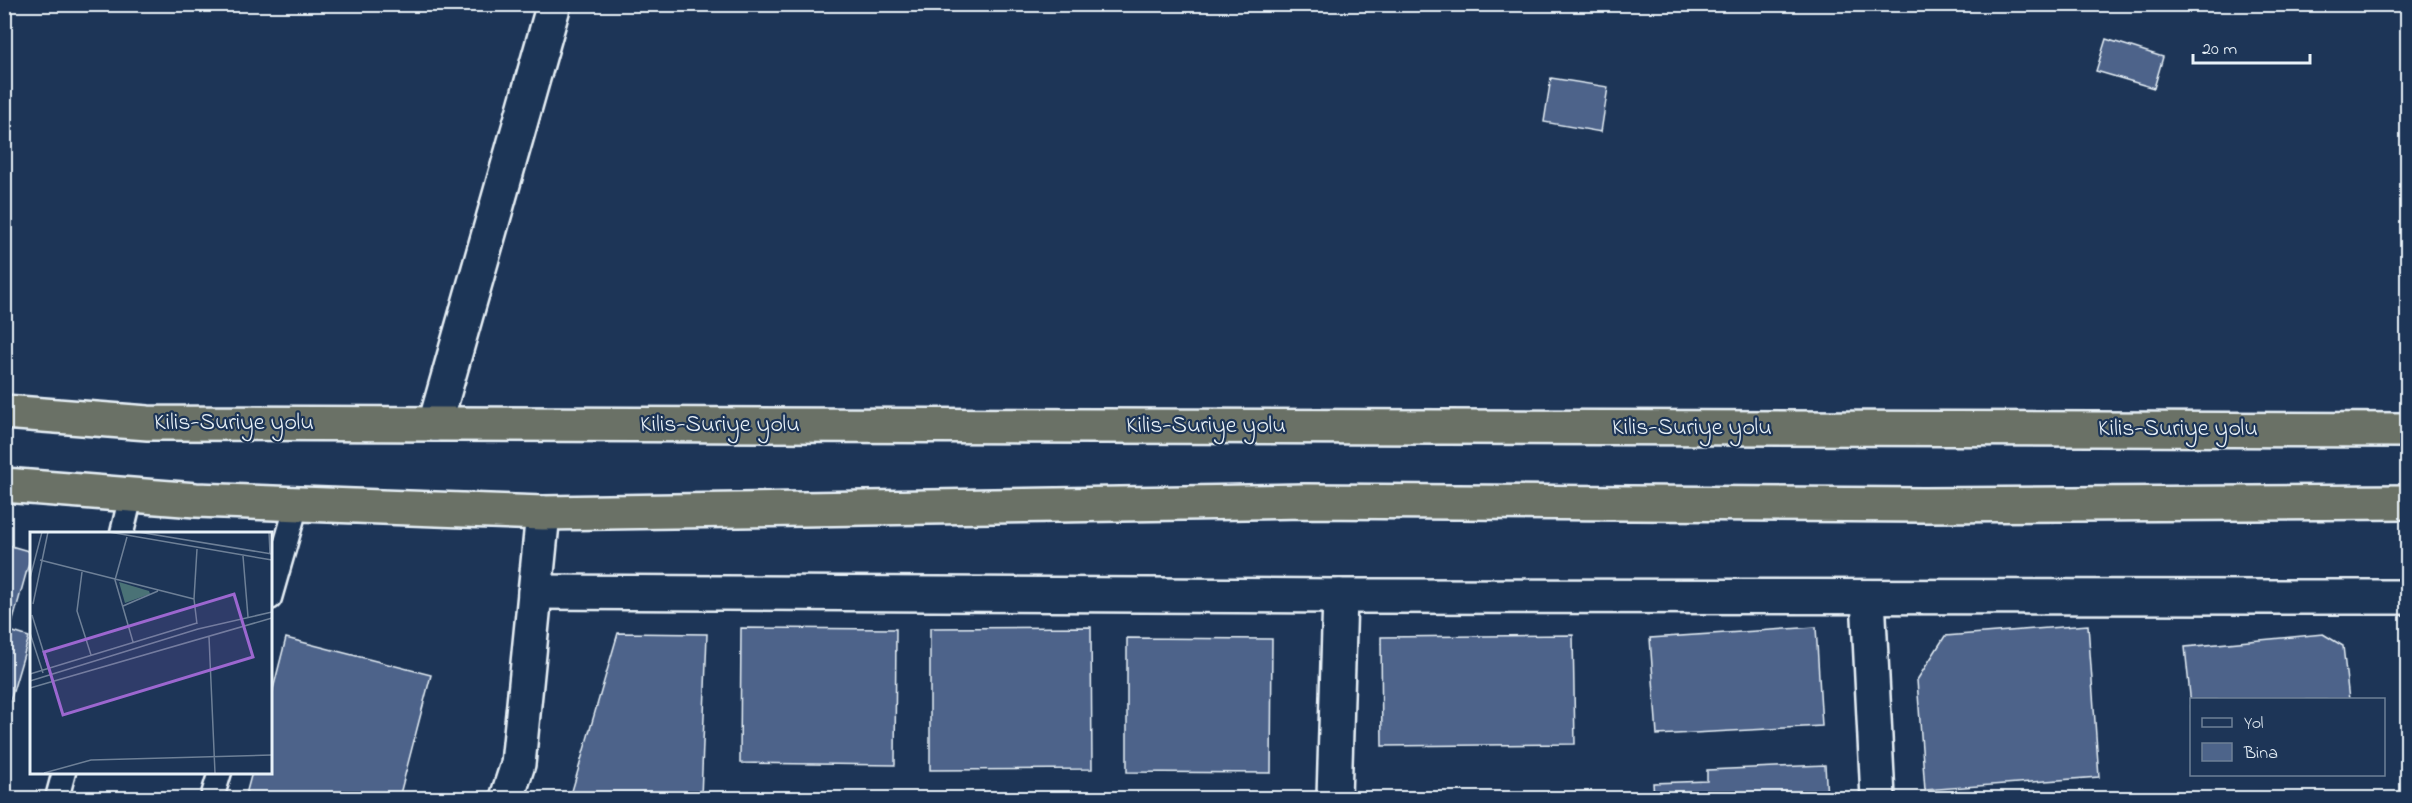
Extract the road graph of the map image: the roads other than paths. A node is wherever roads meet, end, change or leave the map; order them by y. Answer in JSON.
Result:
{"nodes":[{"id":1,"x":554,"y":4,"type":"edge"},
{"id":2,"x":4,"y":412,"type":"edge"},
{"id":3,"x":435,"y":424,"type":"junction"},
{"id":4,"x":2408,"y":430,"type":"edge"},
{"id":5,"x":4,"y":485,"type":"edge"},
{"id":6,"x":131,"y":495,"type":"junction"},
{"id":7,"x":2407,"y":503,"type":"edge"},
{"id":8,"x":297,"y":504,"type":"junction"},
{"id":9,"x":543,"y":513,"type":"junction"},
{"id":10,"x":122,"y":532,"type":"edge"},
{"id":11,"x":272,"y":591,"type":"edge"},
{"id":12,"x":535,"y":592,"type":"junction"},
{"id":13,"x":1340,"y":596,"type":"junction"},
{"id":14,"x":1868,"y":597,"type":"junction"},
{"id":15,"x":2408,"y":597,"type":"edge"},
{"id":16,"x":63,"y":773,"type":"edge"},
{"id":17,"x":219,"y":773,"type":"edge"},
{"id":18,"x":57,"y":798,"type":"edge"},
{"id":19,"x":212,"y":798,"type":"edge"},
{"id":20,"x":507,"y":798,"type":"edge"},
{"id":21,"x":1334,"y":798,"type":"edge"},
{"id":22,"x":1878,"y":798,"type":"edge"}],
"edges":[{"from":1,"to":3,"type":"street"},
{"from":2,"to":3,"type":"highway","name":"Kilis-Suriye yolu"},
{"from":3,"to":4,"type":"highway","name":"Kilis-Suriye yolu"},
{"from":5,"to":6,"type":"highway"},
{"from":6,"to":8,"type":"highway"},
{"from":6,"to":10,"type":"lane"},
{"from":7,"to":9,"type":"highway"},
{"from":8,"to":9,"type":"highway"},
{"from":8,"to":11,"type":"lane"},
{"from":9,"to":12,"type":"street"},
{"from":12,"to":13,"type":"street"},
{"from":12,"to":20,"type":"street"},
{"from":13,"to":14,"type":"street"},
{"from":13,"to":21,"type":"street"},
{"from":14,"to":15,"type":"street"},
{"from":14,"to":22,"type":"street"},
{"from":16,"to":18,"type":"lane"},
{"from":17,"to":19,"type":"lane"}]}
